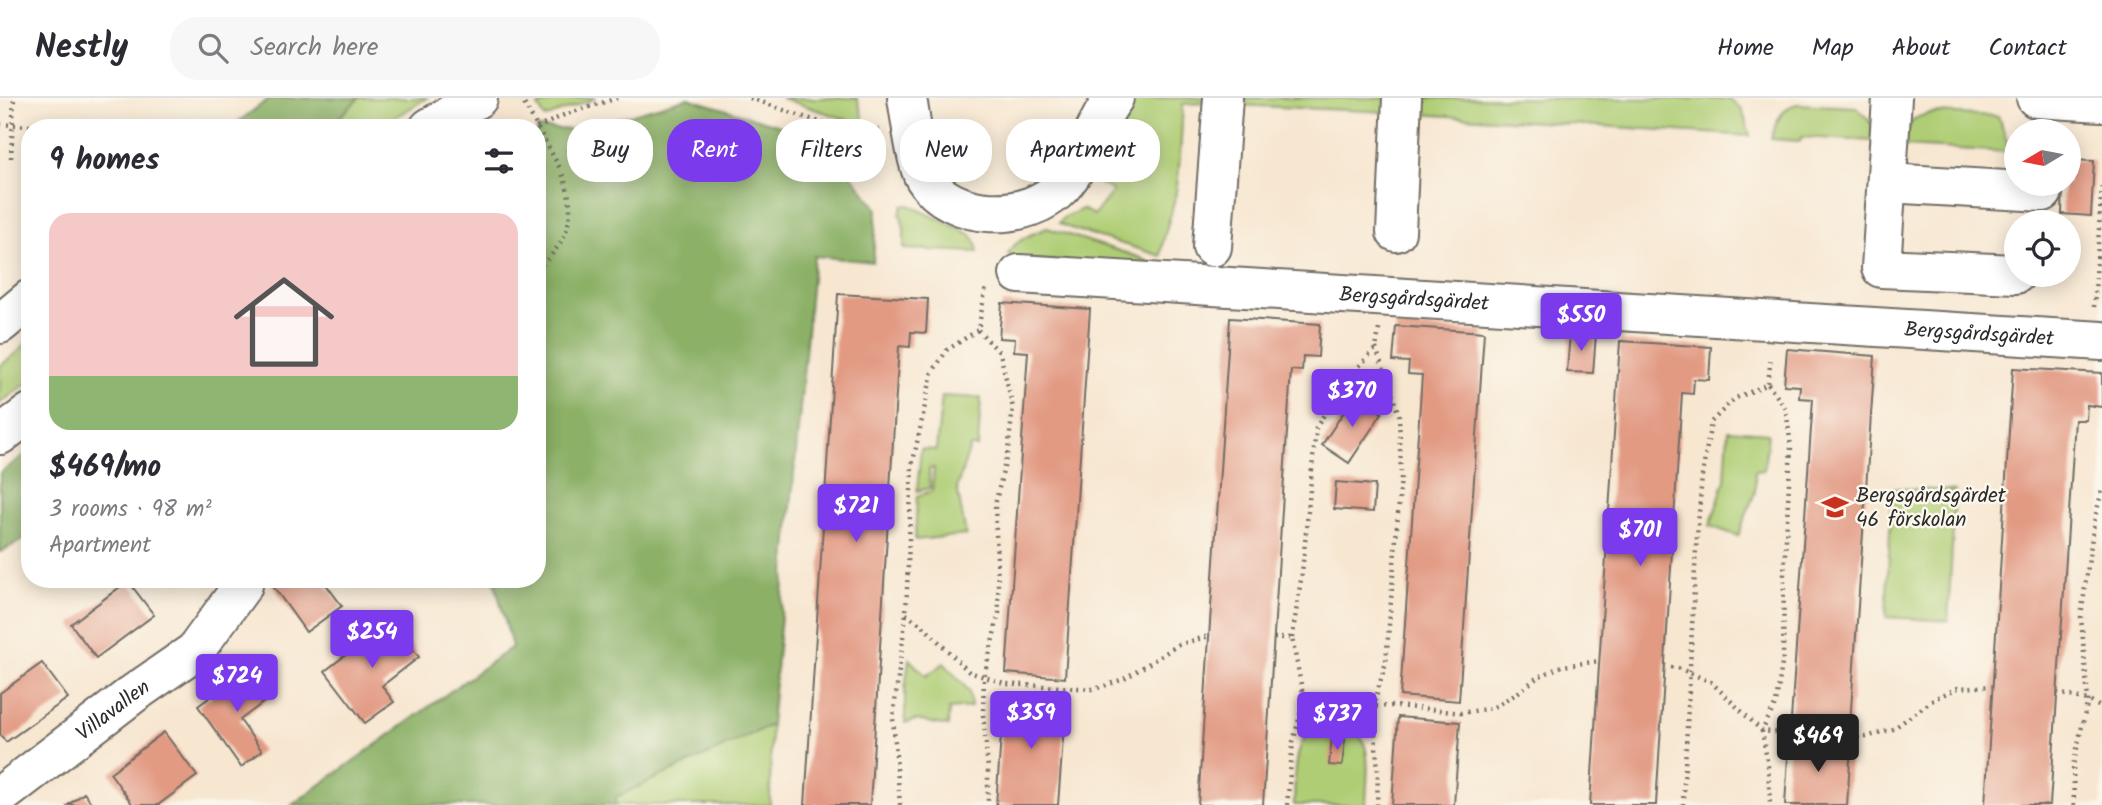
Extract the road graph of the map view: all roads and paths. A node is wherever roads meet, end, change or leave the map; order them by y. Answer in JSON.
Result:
{"nodes":[{"id":1,"x":14,"y":98,"type":"edge"},
{"id":2,"x":478,"y":98,"type":"edge"},
{"id":3,"x":521,"y":98,"type":"edge"},
{"id":4,"x":617,"y":98,"type":"edge"},
{"id":5,"x":750,"y":98,"type":"edge"},
{"id":6,"x":1114,"y":98,"type":"edge"},
{"id":7,"x":1223,"y":98,"type":"edge"},
{"id":8,"x":1402,"y":98,"type":"edge"},
{"id":9,"x":1892,"y":98,"type":"edge"},
{"id":10,"x":2036,"y":98,"type":"edge"},
{"id":11,"x":2102,"y":102,"type":"edge"},
{"id":12,"x":909,"y":111,"type":"edge"},
{"id":13,"x":444,"y":119,"type":"edge"},
{"id":14,"x":533,"y":119,"type":"edge"},
{"id":15,"x":0,"y":124,"type":"edge"},
{"id":16,"x":546,"y":124,"type":"edge"},
{"id":17,"x":13,"y":125,"type":"junction"},
{"id":18,"x":21,"y":126,"type":"edge"},
{"id":19,"x":546,"y":143,"type":"edge"},
{"id":20,"x":11,"y":158,"type":"dead end"},
{"id":21,"x":2102,"y":182,"type":"edge"},
{"id":22,"x":1887,"y":183,"type":"junction"},
{"id":23,"x":2004,"y":190,"type":"edge"},
{"id":24,"x":1396,"y":232,"type":"dead end"},
{"id":25,"x":1212,"y":247,"type":"dead end"},
{"id":26,"x":546,"y":261,"type":"edge"},
{"id":27,"x":2004,"y":273,"type":"edge"},
{"id":28,"x":1019,"y":274,"type":"joint"},
{"id":29,"x":1384,"y":297,"type":"junction"},
{"id":30,"x":21,"y":306,"type":"edge"},
{"id":31,"x":1776,"y":321,"type":"junction"},
{"id":32,"x":0,"y":324,"type":"edge"},
{"id":33,"x":978,"y":330,"type":"junction"},
{"id":34,"x":2097,"y":340,"type":"edge"},
{"id":35,"x":1377,"y":348,"type":"junction"},
{"id":36,"x":1768,"y":384,"type":"junction"},
{"id":37,"x":21,"y":420,"type":"edge"},
{"id":38,"x":0,"y":435,"type":"edge"},
{"id":39,"x":2102,"y":490,"type":"edge"},
{"id":40,"x":241,"y":588,"type":"edge"},
{"id":41,"x":906,"y":614,"type":"junction"},
{"id":42,"x":1209,"y":636,"type":"dead end"},
{"id":43,"x":1274,"y":638,"type":"dead end"},
{"id":44,"x":1292,"y":638,"type":"junction"},
{"id":45,"x":1600,"y":661,"type":"dead end"},
{"id":46,"x":1664,"y":666,"type":"dead end"},
{"id":47,"x":1689,"y":673,"type":"junction"},
{"id":48,"x":984,"y":677,"type":"junction"},
{"id":49,"x":1993,"y":686,"type":"dead end"},
{"id":50,"x":2057,"y":693,"type":"dead end"},
{"id":51,"x":1304,"y":700,"type":"junction"},
{"id":52,"x":2088,"y":700,"type":"junction"},
{"id":53,"x":1373,"y":707,"type":"junction"},
{"id":54,"x":2102,"y":708,"type":"edge"},
{"id":55,"x":1762,"y":731,"type":"junction"},
{"id":56,"x":0,"y":796,"type":"edge"},
{"id":57,"x":900,"y":805,"type":"edge"},
{"id":58,"x":988,"y":805,"type":"edge"},
{"id":59,"x":1287,"y":805,"type":"edge"},
{"id":60,"x":1377,"y":805,"type":"edge"},
{"id":61,"x":1683,"y":805,"type":"edge"},
{"id":62,"x":1770,"y":805,"type":"edge"},
{"id":63,"x":2074,"y":805,"type":"edge"}],
"edges":[{"from":1,"to":17,"type":"path"},
{"from":2,"to":13,"type":"street"},
{"from":3,"to":14,"type":"path","bridge":true},
{"from":4,"to":16,"type":"path"},
{"from":5,"to":12,"type":"path"},
{"from":6,"to":12,"type":"street"},
{"from":7,"to":25,"type":"street"},
{"from":8,"to":24,"type":"street"},
{"from":9,"to":22,"type":"street"},
{"from":10,"to":11,"type":"street"},
{"from":15,"to":17,"type":"path"},
{"from":17,"to":18,"type":"path"},
{"from":17,"to":20,"type":"path"},
{"from":19,"to":26,"type":"path","bridge":true},
{"from":21,"to":34,"type":"path"},
{"from":22,"to":23,"type":"street"},
{"from":22,"to":27,"type":"street"},
{"from":28,"to":29,"type":"street","name":"Bergsgårdsgärdet"},
{"from":28,"to":33,"type":"path"},
{"from":29,"to":31,"type":"street","name":"Bergsgårdsgärdet"},
{"from":29,"to":35,"type":"path"},
{"from":30,"to":32,"type":"street"},
{"from":31,"to":34,"type":"street","name":"Bergsgårdsgärdet"},
{"from":31,"to":36,"type":"path"},
{"from":33,"to":41,"type":"path"},
{"from":33,"to":48,"type":"path"},
{"from":35,"to":44,"type":"path"},
{"from":35,"to":53,"type":"path"},
{"from":36,"to":47,"type":"path"},
{"from":36,"to":55,"type":"path"},
{"from":37,"to":38,"type":"street"},
{"from":39,"to":52,"type":"path"},
{"from":40,"to":56,"type":"street","name":"Villavallen"},
{"from":41,"to":48,"type":"path"},
{"from":41,"to":57,"type":"path"},
{"from":42,"to":48,"type":"path"},
{"from":43,"to":44,"type":"path"},
{"from":44,"to":51,"type":"path"},
{"from":45,"to":53,"type":"path"},
{"from":46,"to":47,"type":"path"},
{"from":47,"to":55,"type":"path"},
{"from":47,"to":61,"type":"path"},
{"from":48,"to":58,"type":"path"},
{"from":49,"to":55,"type":"path"},
{"from":50,"to":52,"type":"path"},
{"from":51,"to":53,"type":"path"},
{"from":51,"to":59,"type":"path"},
{"from":52,"to":54,"type":"path"},
{"from":52,"to":63,"type":"path"},
{"from":53,"to":60,"type":"path"},
{"from":55,"to":62,"type":"path"}]}
